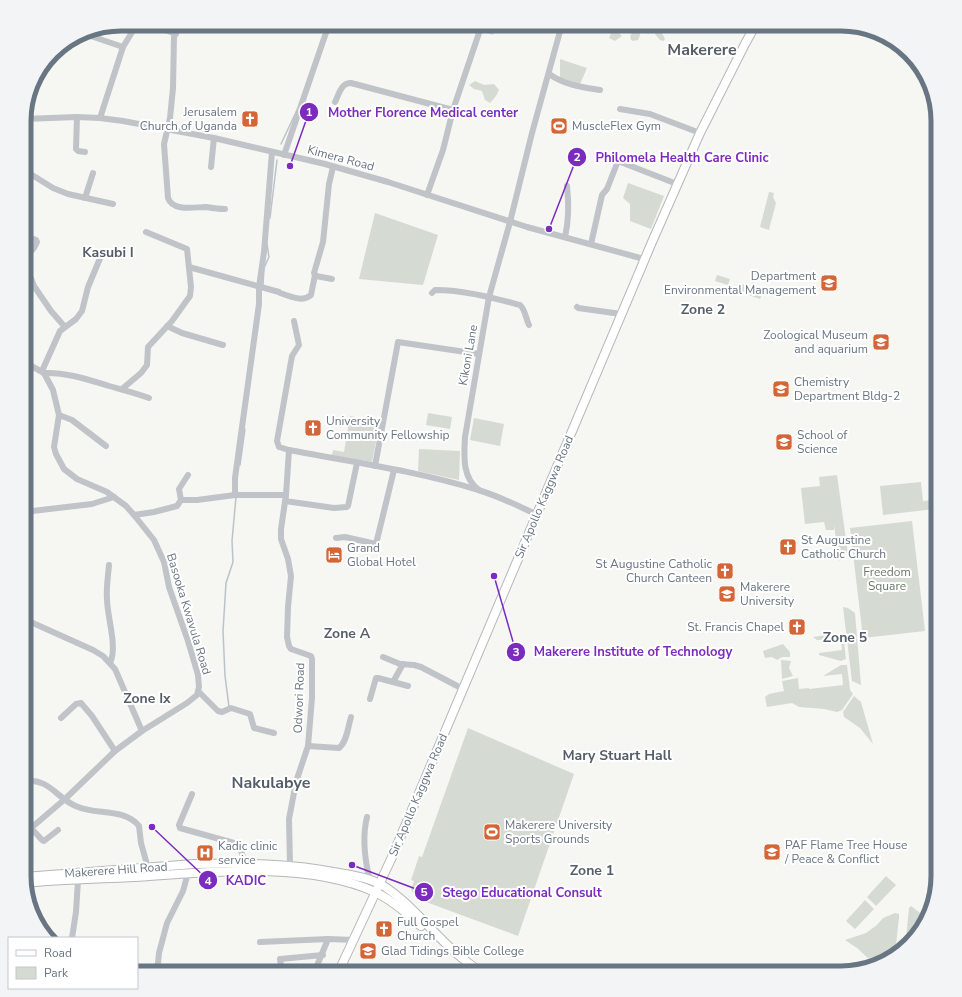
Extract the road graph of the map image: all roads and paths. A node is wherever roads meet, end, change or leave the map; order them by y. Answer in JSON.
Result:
{"nodes":[{"id":1,"x":133,"y":31,"type":"edge"},
{"id":2,"x":168,"y":31,"type":"edge"},
{"id":3,"x":177,"y":31,"type":"edge"},
{"id":4,"x":327,"y":31,"type":"edge"},
{"id":5,"x":480,"y":31,"type":"edge"},
{"id":6,"x":560,"y":31,"type":"edge"},
{"id":7,"x":752,"y":31,"type":"edge"},
{"id":8,"x":176,"y":34,"type":"junction"},
{"id":9,"x":91,"y":36,"type":"edge"},
{"id":10,"x":123,"y":47,"type":"junction"},
{"id":11,"x":549,"y":74,"type":"junction"},
{"id":12,"x":600,"y":90,"type":"dead end"},
{"id":13,"x":335,"y":102,"type":"dead end"},
{"id":14,"x":620,"y":109,"type":"dead end"},
{"id":15,"x":454,"y":110,"type":"junction"},
{"id":16,"x":76,"y":117,"type":"junction"},
{"id":17,"x":100,"y":118,"type":"junction"},
{"id":18,"x":31,"y":119,"type":"edge"},
{"id":19,"x":167,"y":129,"type":"junction"},
{"id":20,"x":700,"y":133,"type":"junction"},
{"id":21,"x":214,"y":138,"type":"junction"},
{"id":22,"x":86,"y":152,"type":"dead end"},
{"id":23,"x":272,"y":152,"type":"junction"},
{"id":24,"x":284,"y":155,"type":"junction"},
{"id":25,"x":334,"y":167,"type":"junction"},
{"id":26,"x":211,"y":168,"type":"dead end"},
{"id":27,"x":93,"y":173,"type":"dead end"},
{"id":28,"x":31,"y":174,"type":"edge"},
{"id":29,"x":677,"y":184,"type":"junction"},
{"id":30,"x":567,"y":186,"type":"dead end"},
{"id":31,"x":427,"y":195,"type":"junction"},
{"id":32,"x":85,"y":198,"type":"junction"},
{"id":33,"x":113,"y":204,"type":"dead end"},
{"id":34,"x":225,"y":209,"type":"dead end"},
{"id":35,"x":510,"y":222,"type":"junction"},
{"id":36,"x":146,"y":232,"type":"dead end"},
{"id":37,"x":565,"y":237,"type":"junction"},
{"id":38,"x":31,"y":238,"type":"edge"},
{"id":39,"x":591,"y":244,"type":"junction"},
{"id":40,"x":31,"y":252,"type":"edge"},
{"id":41,"x":100,"y":256,"type":"dead end"},
{"id":42,"x":644,"y":259,"type":"junction"},
{"id":43,"x":189,"y":267,"type":"junction"},
{"id":44,"x":315,"y":275,"type":"junction"},
{"id":45,"x":31,"y":278,"type":"edge"},
{"id":46,"x":332,"y":279,"type":"dead end"},
{"id":47,"x":259,"y":287,"type":"junction"},
{"id":48,"x":432,"y":293,"type":"dead end"},
{"id":49,"x":489,"y":297,"type":"junction"},
{"id":50,"x":577,"y":307,"type":"dead end"},
{"id":51,"x":622,"y":314,"type":"junction"},
{"id":52,"x":294,"y":321,"type":"dead end"},
{"id":53,"x":530,"y":325,"type":"dead end"},
{"id":54,"x":167,"y":326,"type":"junction"},
{"id":55,"x":65,"y":327,"type":"junction"},
{"id":56,"x":223,"y":346,"type":"dead end"},
{"id":57,"x":479,"y":354,"type":"junction"},
{"id":58,"x":31,"y":366,"type":"edge"},
{"id":59,"x":43,"y":372,"type":"junction"},
{"id":60,"x":122,"y":389,"type":"junction"},
{"id":61,"x":149,"y":398,"type":"dead end"},
{"id":62,"x":59,"y":415,"type":"junction"},
{"id":63,"x":106,"y":446,"type":"dead end"},
{"id":64,"x":289,"y":450,"type":"junction"},
{"id":65,"x":357,"y":462,"type":"junction"},
{"id":66,"x":375,"y":466,"type":"junction"},
{"id":67,"x":394,"y":470,"type":"junction"},
{"id":68,"x":188,"y":475,"type":"dead end"},
{"id":69,"x":479,"y":490,"type":"junction"},
{"id":70,"x":235,"y":495,"type":"junction"},
{"id":71,"x":114,"y":497,"type":"junction"},
{"id":72,"x":285,"y":498,"type":"junction"},
{"id":73,"x":181,"y":500,"type":"junction"},
{"id":74,"x":31,"y":511,"type":"edge"},
{"id":75,"x":134,"y":515,"type":"junction"},
{"id":76,"x":538,"y":515,"type":"junction"},
{"id":77,"x":336,"y":538,"type":"dead end"},
{"id":78,"x":109,"y":565,"type":"dead end"},
{"id":79,"x":31,"y":622,"type":"edge"},
{"id":80,"x":383,"y":658,"type":"dead end"},
{"id":81,"x":110,"y":663,"type":"junction"},
{"id":82,"x":403,"y":664,"type":"junction"},
{"id":83,"x":393,"y":682,"type":"junction"},
{"id":84,"x":408,"y":686,"type":"dead end"},
{"id":85,"x":463,"y":689,"type":"junction"},
{"id":86,"x":198,"y":693,"type":"junction"},
{"id":87,"x":370,"y":699,"type":"dead end"},
{"id":88,"x":351,"y":717,"type":"dead end"},
{"id":89,"x":61,"y":718,"type":"dead end"},
{"id":90,"x":142,"y":731,"type":"junction"},
{"id":91,"x":274,"y":733,"type":"dead end"},
{"id":92,"x":308,"y":746,"type":"junction"},
{"id":93,"x":115,"y":751,"type":"junction"},
{"id":94,"x":31,"y":780,"type":"edge"},
{"id":95,"x":192,"y":794,"type":"dead end"},
{"id":96,"x":65,"y":799,"type":"junction"},
{"id":97,"x":367,"y":817,"type":"dead end"},
{"id":98,"x":31,"y":828,"type":"joint"},
{"id":99,"x":58,"y":830,"type":"dead end"},
{"id":100,"x":243,"y":864,"type":"junction"},
{"id":101,"x":290,"y":865,"type":"junction"},
{"id":102,"x":148,"y":868,"type":"junction"},
{"id":103,"x":188,"y":872,"type":"junction"},
{"id":104,"x":31,"y":876,"type":"edge"},
{"id":105,"x":78,"y":880,"type":"junction"},
{"id":106,"x":370,"y":881,"type":"junction"},
{"id":107,"x":32,"y":884,"type":"edge"},
{"id":108,"x":380,"y":884,"type":"junction"},
{"id":109,"x":376,"y":893,"type":"junction"},
{"id":110,"x":72,"y":937,"type":"edge"},
{"id":111,"x":328,"y":940,"type":"junction"},
{"id":112,"x":354,"y":940,"type":"junction"},
{"id":113,"x":260,"y":942,"type":"dead end"},
{"id":114,"x":323,"y":955,"type":"junction"},
{"id":115,"x":158,"y":966,"type":"edge"},
{"id":116,"x":281,"y":966,"type":"edge"},
{"id":117,"x":318,"y":966,"type":"edge"},
{"id":118,"x":341,"y":966,"type":"edge"},
{"id":119,"x":465,"y":966,"type":"edge"},
{"id":120,"x":473,"y":966,"type":"edge"}],
"edges":[{"from":1,"to":10,"type":"street"},
{"from":2,"to":8,"type":"street"},
{"from":3,"to":8,"type":"street"},
{"from":4,"to":24,"type":"street"},
{"from":5,"to":15,"type":"street"},
{"from":6,"to":11,"type":"street","name":"Kikoni Lane"},
{"from":7,"to":20,"type":"main road","name":"Sir Apollo Kaggwa Road"},
{"from":8,"to":19,"type":"street"},
{"from":9,"to":10,"type":"street"},
{"from":10,"to":17,"type":"street"},
{"from":11,"to":12,"type":"street"},
{"from":11,"to":35,"type":"street","name":"Kikoni Lane"},
{"from":13,"to":15,"type":"street"},
{"from":14,"to":20,"type":"street"},
{"from":15,"to":31,"type":"street"},
{"from":16,"to":17,"type":"street","name":"Kimera Road"},
{"from":16,"to":18,"type":"street","name":"Kimera Road"},
{"from":16,"to":22,"type":"street"},
{"from":17,"to":19,"type":"street","name":"Kimera Road"},
{"from":19,"to":21,"type":"street","name":"Kimera Road"},
{"from":19,"to":34,"type":"street"},
{"from":20,"to":29,"type":"main road","name":"Sir Apollo Kaggwa Road"},
{"from":21,"to":23,"type":"street","name":"Kimera Road"},
{"from":21,"to":26,"type":"street"},
{"from":23,"to":24,"type":"street","name":"Kimera Road"},
{"from":23,"to":47,"type":"street"},
{"from":24,"to":25,"type":"street","name":"Kimera Road"},
{"from":25,"to":31,"type":"street","name":"Kimera Road"},
{"from":25,"to":44,"type":"street"},
{"from":27,"to":32,"type":"street"},
{"from":28,"to":32,"type":"street"},
{"from":29,"to":39,"type":"street"},
{"from":29,"to":42,"type":"main road","name":"Sir Apollo Kaggwa Road"},
{"from":30,"to":37,"type":"street"},
{"from":31,"to":35,"type":"street","name":"Kimera Road"},
{"from":32,"to":33,"type":"street"},
{"from":35,"to":37,"type":"street","name":"Kimera Road"},
{"from":35,"to":49,"type":"street","name":"Kikoni Lane"},
{"from":36,"to":43,"type":"street"},
{"from":37,"to":39,"type":"street","name":"Kimera Road"},
{"from":38,"to":40,"type":"street"},
{"from":39,"to":42,"type":"street","name":"Kimera Road"},
{"from":41,"to":55,"type":"street"},
{"from":42,"to":51,"type":"main road","name":"Sir Apollo Kaggwa Road"},
{"from":43,"to":47,"type":"street"},
{"from":43,"to":54,"type":"street"},
{"from":44,"to":46,"type":"street"},
{"from":44,"to":47,"type":"street"},
{"from":45,"to":55,"type":"street"},
{"from":47,"to":70,"type":"street"},
{"from":48,"to":49,"type":"street"},
{"from":49,"to":53,"type":"street"},
{"from":49,"to":57,"type":"street","name":"Kikoni Lane"},
{"from":50,"to":51,"type":"street"},
{"from":51,"to":76,"type":"main road","name":"Sir Apollo Kaggwa Road"},
{"from":52,"to":64,"type":"street"},
{"from":54,"to":56,"type":"street"},
{"from":54,"to":60,"type":"street"},
{"from":55,"to":59,"type":"street"},
{"from":57,"to":66,"type":"street"},
{"from":57,"to":69,"type":"street","name":"Kikoni Lane"},
{"from":58,"to":59,"type":"street"},
{"from":59,"to":60,"type":"street"},
{"from":59,"to":62,"type":"street","name":"Basooka Kwavula Road"},
{"from":60,"to":61,"type":"street"},
{"from":62,"to":63,"type":"street"},
{"from":62,"to":71,"type":"street","name":"Basooka Kwavula Road"},
{"from":64,"to":65,"type":"street"},
{"from":64,"to":72,"type":"street","name":"Odwori Road"},
{"from":65,"to":66,"type":"street"},
{"from":65,"to":72,"type":"street"},
{"from":66,"to":67,"type":"street"},
{"from":67,"to":69,"type":"street"},
{"from":67,"to":77,"type":"street"},
{"from":68,"to":73,"type":"street"},
{"from":69,"to":76,"type":"street"},
{"from":70,"to":72,"type":"street"},
{"from":70,"to":73,"type":"street"},
{"from":71,"to":74,"type":"street"},
{"from":71,"to":75,"type":"street","name":"Basooka Kwavula Road"},
{"from":72,"to":92,"type":"street","name":"Odwori Road"},
{"from":73,"to":75,"type":"street"},
{"from":75,"to":86,"type":"street","name":"Basooka Kwavula Road"},
{"from":76,"to":85,"type":"main road","name":"Sir Apollo Kaggwa Road"},
{"from":78,"to":81,"type":"street"},
{"from":79,"to":81,"type":"street"},
{"from":80,"to":82,"type":"street"},
{"from":81,"to":90,"type":"street"},
{"from":82,"to":83,"type":"street"},
{"from":82,"to":85,"type":"street"},
{"from":83,"to":84,"type":"street"},
{"from":83,"to":87,"type":"street"},
{"from":85,"to":108,"type":"main road","name":"Sir Apollo Kaggwa Road"},
{"from":86,"to":90,"type":"street"},
{"from":86,"to":91,"type":"street"},
{"from":88,"to":92,"type":"street"},
{"from":89,"to":93,"type":"street"},
{"from":90,"to":93,"type":"street"},
{"from":92,"to":101,"type":"street","name":"Odwori Road"},
{"from":93,"to":96,"type":"street"},
{"from":94,"to":96,"type":"street"},
{"from":95,"to":100,"type":"street"},
{"from":96,"to":98,"type":"street"},
{"from":96,"to":102,"type":"street"},
{"from":97,"to":106,"type":"street"},
{"from":98,"to":99,"type":"street"},
{"from":100,"to":101,"type":"main road","name":"Makerere Hill Road"},
{"from":100,"to":102,"type":"main road","name":"Makerere Hill Road"},
{"from":101,"to":106,"type":"main road","name":"Makerere Hill Road"},
{"from":102,"to":104,"type":"main road","name":"Makerere Hill Road"},
{"from":103,"to":105,"type":"main road","name":"Makerere Hill Road"},
{"from":103,"to":109,"type":"main road","name":"Makerere Hill Road"},
{"from":103,"to":115,"type":"street"},
{"from":105,"to":107,"type":"main road","name":"Makerere Hill Road"},
{"from":105,"to":110,"type":"street"},
{"from":106,"to":108,"type":"main road","name":"Makerere Hill Road"},
{"from":108,"to":109,"type":"main road","name":"Sir Apollo Kaggwa Road"},
{"from":108,"to":120,"type":"main road","name":"Makerere Hill Road"},
{"from":109,"to":112,"type":"main road","name":"Sir Apollo Kaggwa Road"},
{"from":109,"to":119,"type":"main road","name":"Makerere Hill Road"},
{"from":111,"to":112,"type":"street"},
{"from":111,"to":113,"type":"street"},
{"from":111,"to":114,"type":"street"},
{"from":112,"to":118,"type":"main road","name":"Sir Apollo Kaggwa Road"},
{"from":114,"to":116,"type":"street"},
{"from":114,"to":117,"type":"street"}]}
